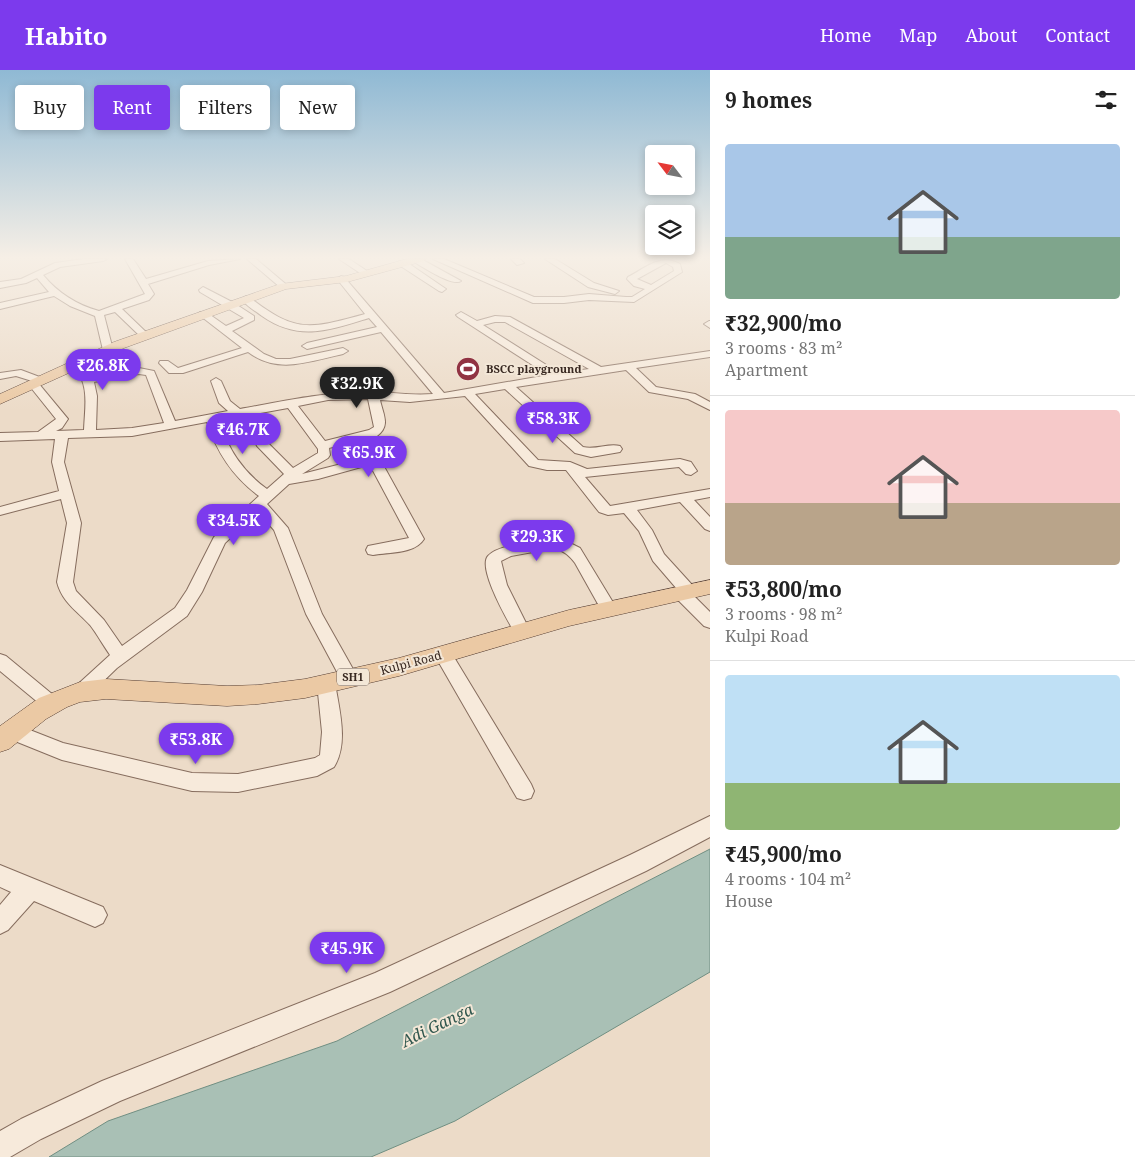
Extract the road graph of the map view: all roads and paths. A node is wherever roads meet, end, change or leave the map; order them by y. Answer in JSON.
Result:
{"nodes":[{"id":1,"x":84,"y":310,"type":"edge"},
{"id":2,"x":110,"y":310,"type":"edge"},
{"id":3,"x":117,"y":310,"type":"edge"},
{"id":4,"x":217,"y":310,"type":"edge"},
{"id":5,"x":239,"y":310,"type":"edge"},
{"id":6,"x":260,"y":310,"type":"edge"},
{"id":7,"x":366,"y":310,"type":"edge"},
{"id":8,"x":99,"y":314,"type":"junction"},
{"id":9,"x":203,"y":314,"type":"junction"},
{"id":10,"x":371,"y":315,"type":"junction"},
{"id":11,"x":461,"y":315,"type":"dead end"},
{"id":12,"x":475,"y":324,"type":"junction"},
{"id":13,"x":383,"y":329,"type":"junction"},
{"id":14,"x":226,"y":330,"type":"junction"},
{"id":15,"x":144,"y":335,"type":"junction"},
{"id":16,"x":307,"y":346,"type":"dead end"},
{"id":17,"x":251,"y":348,"type":"junction"},
{"id":18,"x":108,"y":350,"type":"junction"},
{"id":19,"x":343,"y":351,"type":"dead end"},
{"id":20,"x":710,"y":354,"type":"edge"},
{"id":21,"x":164,"y":362,"type":"dead end"},
{"id":22,"x":78,"y":364,"type":"junction"},
{"id":23,"x":629,"y":367,"type":"junction"},
{"id":24,"x":602,"y":371,"type":"junction"},
{"id":25,"x":0,"y":376,"type":"edge"},
{"id":26,"x":558,"y":377,"type":"junction"},
{"id":27,"x":88,"y":380,"type":"junction"},
{"id":28,"x":216,"y":381,"type":"dead end"},
{"id":29,"x":37,"y":383,"type":"junction"},
{"id":30,"x":508,"y":386,"type":"junction"},
{"id":31,"x":468,"y":393,"type":"junction"},
{"id":32,"x":373,"y":396,"type":"junction"},
{"id":33,"x":441,"y":397,"type":"junction"},
{"id":34,"x":0,"y":400,"type":"edge"},
{"id":35,"x":290,"y":403,"type":"junction"},
{"id":36,"x":710,"y":407,"type":"edge"},
{"id":37,"x":242,"y":412,"type":"junction"},
{"id":38,"x":212,"y":418,"type":"junction"},
{"id":39,"x":171,"y":425,"type":"junction"},
{"id":40,"x":62,"y":434,"type":"junction"},
{"id":41,"x":90,"y":434,"type":"junction"},
{"id":42,"x":40,"y":435,"type":"junction"},
{"id":43,"x":0,"y":437,"type":"edge"},
{"id":44,"x":322,"y":446,"type":"junction"},
{"id":45,"x":616,"y":449,"type":"dead end"},
{"id":46,"x":569,"y":466,"type":"junction"},
{"id":47,"x":692,"y":471,"type":"dead end"},
{"id":48,"x":287,"y":478,"type":"junction"},
{"id":49,"x":66,"y":493,"type":"junction"},
{"id":50,"x":710,"y":493,"type":"edge"},
{"id":51,"x":683,"y":497,"type":"junction"},
{"id":52,"x":263,"y":500,"type":"junction"},
{"id":53,"x":628,"y":508,"type":"junction"},
{"id":54,"x":0,"y":511,"type":"edge"},
{"id":55,"x":710,"y":526,"type":"edge"},
{"id":56,"x":373,"y":550,"type":"dead end"},
{"id":57,"x":710,"y":587,"type":"edge"},
{"id":58,"x":685,"y":592,"type":"junction"},
{"id":59,"x":609,"y":609,"type":"junction"},
{"id":60,"x":710,"y":622,"type":"edge"},
{"id":61,"x":522,"y":631,"type":"junction"},
{"id":62,"x":443,"y":654,"type":"junction"},
{"id":63,"x":120,"y":657,"type":"junction"},
{"id":64,"x":0,"y":661,"type":"edge"},
{"id":65,"x":349,"y":678,"type":"junction"},
{"id":66,"x":326,"y":683,"type":"junction"},
{"id":67,"x":82,"y":691,"type":"junction"},
{"id":68,"x":52,"y":704,"type":"junction"},
{"id":69,"x":6,"y":736,"type":"edge"},
{"id":70,"x":524,"y":791,"type":"dead end"},
{"id":71,"x":710,"y":826,"type":"edge"},
{"id":72,"x":0,"y":876,"type":"edge"},
{"id":73,"x":30,"y":888,"type":"junction"},
{"id":74,"x":95,"y":914,"type":"dead end"},
{"id":75,"x":0,"y":922,"type":"edge"},
{"id":76,"x":0,"y":1147,"type":"edge"}],
"edges":[{"from":1,"to":8,"type":"street"},
{"from":2,"to":8,"type":"street"},
{"from":3,"to":15,"type":"street"},
{"from":4,"to":9,"type":"main road"},
{"from":5,"to":14,"type":"street"},
{"from":6,"to":10,"type":"street"},
{"from":7,"to":10,"type":"street"},
{"from":8,"to":18,"type":"street"},
{"from":9,"to":14,"type":"street"},
{"from":9,"to":15,"type":"main road"},
{"from":10,"to":13,"type":"street"},
{"from":11,"to":12,"type":"street"},
{"from":12,"to":24,"type":"street"},
{"from":12,"to":26,"type":"street"},
{"from":13,"to":16,"type":"street"},
{"from":13,"to":33,"type":"street"},
{"from":14,"to":17,"type":"street"},
{"from":15,"to":18,"type":"main road"},
{"from":17,"to":19,"type":"street"},
{"from":17,"to":21,"type":"street"},
{"from":18,"to":22,"type":"main road"},
{"from":20,"to":23,"type":"street"},
{"from":22,"to":27,"type":"street"},
{"from":22,"to":29,"type":"main road"},
{"from":23,"to":24,"type":"street"},
{"from":23,"to":36,"type":"street"},
{"from":24,"to":26,"type":"street"},
{"from":25,"to":29,"type":"street"},
{"from":26,"to":30,"type":"street"},
{"from":27,"to":39,"type":"street"},
{"from":27,"to":41,"type":"street"},
{"from":28,"to":37,"type":"street"},
{"from":29,"to":34,"type":"main road"},
{"from":29,"to":42,"type":"street"},
{"from":30,"to":31,"type":"street"},
{"from":30,"to":45,"type":"street"},
{"from":31,"to":33,"type":"street"},
{"from":31,"to":46,"type":"street"},
{"from":32,"to":33,"type":"street"},
{"from":32,"to":35,"type":"street"},
{"from":32,"to":44,"type":"street"},
{"from":35,"to":37,"type":"street"},
{"from":35,"to":44,"type":"street"},
{"from":37,"to":38,"type":"street"},
{"from":37,"to":48,"type":"street"},
{"from":38,"to":39,"type":"street"},
{"from":38,"to":52,"type":"street"},
{"from":39,"to":41,"type":"street"},
{"from":40,"to":41,"type":"street"},
{"from":40,"to":42,"type":"street"},
{"from":40,"to":49,"type":"street"},
{"from":42,"to":43,"type":"street"},
{"from":44,"to":48,"type":"street"},
{"from":46,"to":47,"type":"street"},
{"from":46,"to":53,"type":"street"},
{"from":48,"to":52,"type":"street"},
{"from":48,"to":56,"type":"street"},
{"from":49,"to":54,"type":"street"},
{"from":49,"to":63,"type":"street"},
{"from":50,"to":51,"type":"street"},
{"from":51,"to":53,"type":"street"},
{"from":51,"to":55,"type":"street"},
{"from":52,"to":63,"type":"street"},
{"from":52,"to":65,"type":"street"},
{"from":53,"to":58,"type":"street"},
{"from":57,"to":58,"type":"main road","name":"Kulpi Road","number":"SH1"},
{"from":58,"to":59,"type":"main road","name":"Kulpi Road","number":"SH1"},
{"from":58,"to":60,"type":"street"},
{"from":59,"to":61,"type":"main road","name":"Kulpi Road","number":"SH1"},
{"from":59,"to":61,"type":"street"},
{"from":61,"to":62,"type":"main road","name":"Kulpi Road","number":"SH1"},
{"from":62,"to":65,"type":"main road","name":"Kulpi Road","number":"SH1"},
{"from":62,"to":70,"type":"street"},
{"from":63,"to":67,"type":"street"},
{"from":64,"to":68,"type":"street"},
{"from":65,"to":66,"type":"main road","name":"Kulpi Road","number":"SH1"},
{"from":66,"to":67,"type":"main road","name":"Kulpi Road","number":"SH1"},
{"from":66,"to":69,"type":"street"},
{"from":67,"to":68,"type":"main road","name":"Kulpi Road","number":"SH1"},
{"from":68,"to":69,"type":"main road","name":"Kulpi Road","number":"SH1"},
{"from":71,"to":76,"type":"street"},
{"from":72,"to":73,"type":"street"},
{"from":73,"to":74,"type":"street"},
{"from":73,"to":75,"type":"street"}]}
